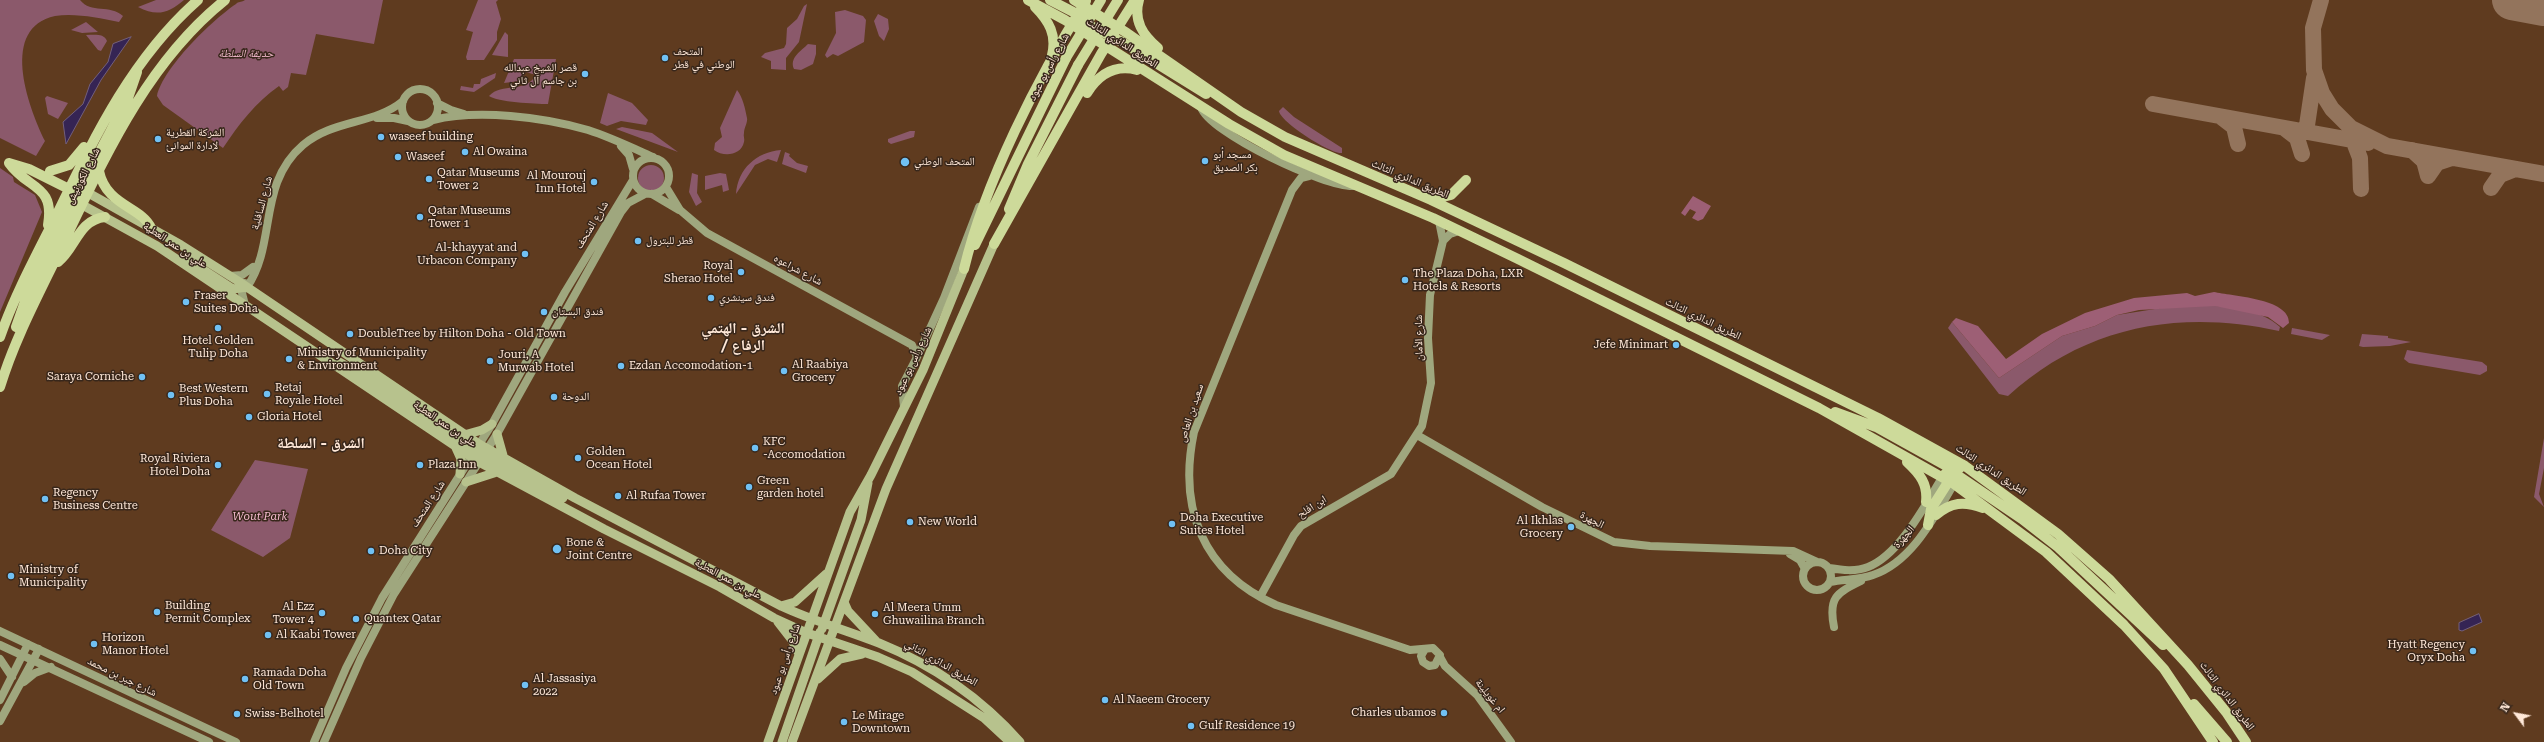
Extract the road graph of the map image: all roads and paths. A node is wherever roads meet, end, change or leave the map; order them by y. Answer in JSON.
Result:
{"nodes":[{"id":1,"x":198,"y":0,"type":"edge"},
{"id":2,"x":225,"y":0,"type":"edge"},
{"id":3,"x":1027,"y":0,"type":"edge"},
{"id":4,"x":1050,"y":0,"type":"edge"},
{"id":5,"x":1074,"y":0,"type":"edge"},
{"id":6,"x":1101,"y":0,"type":"edge"},
{"id":7,"x":1118,"y":0,"type":"edge"},
{"id":8,"x":1135,"y":0,"type":"edge"},
{"id":9,"x":1140,"y":0,"type":"edge"},
{"id":10,"x":1082,"y":7,"type":"edge"},
{"id":11,"x":1071,"y":25,"type":"junction"},
{"id":12,"x":1118,"y":27,"type":"junction"},
{"id":13,"x":1112,"y":36,"type":"junction"},
{"id":14,"x":1106,"y":47,"type":"junction"},
{"id":15,"x":1171,"y":63,"type":"junction"},
{"id":16,"x":138,"y":66,"type":"junction"},
{"id":17,"x":1048,"y":68,"type":"junction"},
{"id":18,"x":1143,"y":72,"type":"junction"},
{"id":19,"x":403,"y":101,"type":"junction"},
{"id":20,"x":1225,"y":101,"type":"junction"},
{"id":21,"x":437,"y":103,"type":"junction"},
{"id":22,"x":1201,"y":107,"type":"junction"},
{"id":23,"x":476,"y":116,"type":"junction"},
{"id":24,"x":359,"y":119,"type":"junction"},
{"id":25,"x":433,"y":120,"type":"junction"},
{"id":26,"x":408,"y":121,"type":"junction"},
{"id":27,"x":96,"y":136,"type":"junction"},
{"id":28,"x":619,"y":144,"type":"junction"},
{"id":29,"x":653,"y":157,"type":"junction"},
{"id":30,"x":1042,"y":161,"type":"junction"},
{"id":31,"x":1292,"y":167,"type":"junction"},
{"id":32,"x":633,"y":169,"type":"junction"},
{"id":33,"x":999,"y":170,"type":"junction"},
{"id":34,"x":50,"y":171,"type":"dead end"},
{"id":35,"x":99,"y":171,"type":"junction"},
{"id":36,"x":1309,"y":176,"type":"junction"},
{"id":37,"x":633,"y":180,"type":"junction"},
{"id":38,"x":1466,"y":180,"type":"dead end"},
{"id":39,"x":1294,"y":186,"type":"junction"},
{"id":40,"x":1355,"y":186,"type":"junction"},
{"id":41,"x":666,"y":187,"type":"junction"},
{"id":42,"x":76,"y":194,"type":"junction"},
{"id":43,"x":648,"y":194,"type":"junction"},
{"id":44,"x":1431,"y":200,"type":"junction"},
{"id":45,"x":680,"y":210,"type":"junction"},
{"id":46,"x":105,"y":217,"type":"junction"},
{"id":47,"x":1439,"y":221,"type":"junction"},
{"id":48,"x":151,"y":228,"type":"junction"},
{"id":49,"x":1459,"y":231,"type":"junction"},
{"id":50,"x":46,"y":236,"type":"junction"},
{"id":51,"x":1443,"y":241,"type":"junction"},
{"id":52,"x":994,"y":244,"type":"junction"},
{"id":53,"x":156,"y":246,"type":"junction"},
{"id":54,"x":53,"y":265,"type":"junction"},
{"id":55,"x":255,"y":268,"type":"junction"},
{"id":56,"x":964,"y":269,"type":"junction"},
{"id":57,"x":230,"y":276,"type":"junction"},
{"id":58,"x":244,"y":287,"type":"junction"},
{"id":59,"x":256,"y":294,"type":"junction"},
{"id":60,"x":245,"y":306,"type":"junction"},
{"id":61,"x":0,"y":337,"type":"edge"},
{"id":62,"x":927,"y":337,"type":"junction"},
{"id":63,"x":911,"y":344,"type":"junction"},
{"id":64,"x":325,"y":359,"type":"junction"},
{"id":65,"x":916,"y":360,"type":"junction"},
{"id":66,"x":7,"y":364,"type":"junction"},
{"id":67,"x":0,"y":387,"type":"edge"},
{"id":68,"x":904,"y":407,"type":"junction"},
{"id":69,"x":1819,"y":408,"type":"junction"},
{"id":70,"x":492,"y":424,"type":"junction"},
{"id":71,"x":497,"y":434,"type":"junction"},
{"id":72,"x":464,"y":435,"type":"junction"},
{"id":73,"x":1417,"y":435,"type":"junction"},
{"id":74,"x":453,"y":444,"type":"junction"},
{"id":75,"x":475,"y":450,"type":"junction"},
{"id":76,"x":1899,"y":453,"type":"junction"},
{"id":77,"x":483,"y":456,"type":"junction"},
{"id":78,"x":504,"y":459,"type":"junction"},
{"id":79,"x":497,"y":472,"type":"junction"},
{"id":80,"x":1954,"y":472,"type":"junction"},
{"id":81,"x":463,"y":478,"type":"junction"},
{"id":82,"x":1386,"y":478,"type":"joint"},
{"id":83,"x":868,"y":480,"type":"junction"},
{"id":84,"x":1926,"y":502,"type":"junction"},
{"id":85,"x":591,"y":507,"type":"junction"},
{"id":86,"x":1994,"y":512,"type":"junction"},
{"id":87,"x":1936,"y":515,"type":"junction"},
{"id":88,"x":1928,"y":525,"type":"junction"},
{"id":89,"x":1779,"y":552,"type":"junction"},
{"id":90,"x":1817,"y":562,"type":"junction"},
{"id":91,"x":1829,"y":568,"type":"junction"},
{"id":92,"x":1805,"y":569,"type":"junction"},
{"id":93,"x":830,"y":570,"type":"junction"},
{"id":94,"x":1865,"y":577,"type":"junction"},
{"id":95,"x":1830,"y":582,"type":"junction"},
{"id":96,"x":1260,"y":597,"type":"junction"},
{"id":97,"x":844,"y":602,"type":"junction"},
{"id":98,"x":781,"y":606,"type":"junction"},
{"id":99,"x":774,"y":618,"type":"junction"},
{"id":100,"x":812,"y":620,"type":"junction"},
{"id":101,"x":824,"y":624,"type":"junction"},
{"id":102,"x":1834,"y":627,"type":"dead end"},
{"id":103,"x":834,"y":628,"type":"junction"},
{"id":104,"x":0,"y":631,"type":"edge"},
{"id":105,"x":807,"y":633,"type":"junction"},
{"id":106,"x":819,"y":638,"type":"junction"},
{"id":107,"x":829,"y":642,"type":"junction"},
{"id":108,"x":878,"y":643,"type":"junction"},
{"id":109,"x":28,"y":644,"type":"junction"},
{"id":110,"x":0,"y":645,"type":"edge"},
{"id":111,"x":39,"y":649,"type":"junction"},
{"id":112,"x":1425,"y":649,"type":"junction"},
{"id":113,"x":1410,"y":650,"type":"junction"},
{"id":114,"x":799,"y":654,"type":"junction"},
{"id":115,"x":870,"y":654,"type":"junction"},
{"id":116,"x":22,"y":655,"type":"junction"},
{"id":117,"x":1440,"y":657,"type":"junction"},
{"id":118,"x":0,"y":658,"type":"edge"},
{"id":119,"x":33,"y":659,"type":"junction"},
{"id":120,"x":1421,"y":659,"type":"junction"},
{"id":121,"x":1435,"y":665,"type":"junction"},
{"id":122,"x":51,"y":667,"type":"junction"},
{"id":123,"x":1448,"y":668,"type":"junction"},
{"id":124,"x":12,"y":677,"type":"junction"},
{"id":125,"x":814,"y":683,"type":"junction"},
{"id":126,"x":19,"y":687,"type":"junction"},
{"id":127,"x":2177,"y":687,"type":"junction"},
{"id":128,"x":0,"y":700,"type":"edge"},
{"id":129,"x":0,"y":721,"type":"edge"},
{"id":130,"x":314,"y":741,"type":"edge"},
{"id":131,"x":209,"y":742,"type":"edge"},
{"id":132,"x":236,"y":742,"type":"edge"},
{"id":133,"x":324,"y":742,"type":"edge"},
{"id":134,"x":768,"y":742,"type":"edge"},
{"id":135,"x":782,"y":742,"type":"edge"},
{"id":136,"x":792,"y":742,"type":"edge"},
{"id":137,"x":1010,"y":742,"type":"edge"},
{"id":138,"x":1020,"y":742,"type":"edge"},
{"id":139,"x":1512,"y":742,"type":"edge"},
{"id":140,"x":2213,"y":742,"type":"edge"},
{"id":141,"x":2227,"y":742,"type":"edge"},
{"id":142,"x":2246,"y":742,"type":"edge"}],
"edges":[{"from":1,"to":16,"type":"highway","name":"شارع الكورنيش"},
{"from":2,"to":35,"type":"highway","name":"شارع الكورنيش"},
{"from":3,"to":11,"type":"highway"},
{"from":3,"to":17,"type":"highway"},
{"from":4,"to":10,"type":"highway"},
{"from":5,"to":10,"type":"highway"},
{"from":6,"to":56,"type":"highway","name":"شارع رأس بو عبود","bridge":true},
{"from":7,"to":52,"type":"highway","bridge":true},
{"from":8,"to":12,"type":"highway"},
{"from":9,"to":15,"type":"highway"},
{"from":10,"to":11,"type":"highway"},
{"from":10,"to":12,"type":"highway","name":"الطريق الدائري الثالث"},
{"from":11,"to":13,"type":"highway"},
{"from":11,"to":14,"type":"highway","name":"الطريق الدائري الثالث"},
{"from":11,"to":17,"type":"highway"},
{"from":12,"to":13,"type":"highway"},
{"from":12,"to":15,"type":"highway","name":"الطريق الدائري الثالث"},
{"from":13,"to":14,"type":"highway"},
{"from":13,"to":20,"type":"highway"},
{"from":14,"to":18,"type":"highway","name":"الطريق الدائري الثالث"},
{"from":14,"to":30,"type":"highway"},
{"from":15,"to":20,"type":"highway","name":"الطريق الدائري الثالث"},
{"from":16,"to":27,"type":"highway","name":"شارع الكورنيش"},
{"from":16,"to":42,"type":"highway"},
{"from":17,"to":33,"type":"highway"},
{"from":18,"to":22,"type":"highway","name":"الطريق الدائري الثالث"},
{"from":18,"to":30,"type":"highway"},
{"from":19,"to":21,"type":"street"},
{"from":19,"to":24,"type":"street","name":"شارع السافلية"},
{"from":19,"to":26,"type":"street"},
{"from":20,"to":44,"type":"highway","name":"الطريق الدائري الثالث"},
{"from":21,"to":23,"type":"street"},
{"from":21,"to":25,"type":"street"},
{"from":22,"to":31,"type":"street","name":"الطريق الدائري الثالث"},
{"from":22,"to":40,"type":"highway","name":"الطريق الدائري الثالث"},
{"from":23,"to":25,"type":"street"},
{"from":23,"to":28,"type":"street"},
{"from":24,"to":26,"type":"street","name":"شارع السافلية"},
{"from":24,"to":55,"type":"street","name":"شارع السافلية"},
{"from":25,"to":26,"type":"street"},
{"from":27,"to":34,"type":"highway"},
{"from":27,"to":42,"type":"highway","name":"شارع الكورنيش"},
{"from":28,"to":29,"type":"street"},
{"from":28,"to":32,"type":"street"},
{"from":29,"to":32,"type":"street"},
{"from":29,"to":41,"type":"street"},
{"from":30,"to":52,"type":"highway"},
{"from":31,"to":36,"type":"street","name":"الطريق الدائري الثالث"},
{"from":31,"to":39,"type":"street","name":"سعيد بن العاص"},
{"from":32,"to":37,"type":"street"},
{"from":33,"to":56,"type":"highway"},
{"from":33,"to":62,"type":"street"},
{"from":35,"to":42,"type":"highway","name":"شارع الكورنيش"},
{"from":35,"to":48,"type":"highway"},
{"from":36,"to":39,"type":"street"},
{"from":36,"to":40,"type":"street","name":"الطريق الدائري الثالث"},
{"from":37,"to":43,"type":"street"},
{"from":37,"to":70,"type":"street","name":"شارع المتحف"},
{"from":38,"to":44,"type":"highway"},
{"from":39,"to":96,"type":"street","name":"سعيد بن العاص"},
{"from":40,"to":47,"type":"highway","name":"الطريق الدائري الثالث"},
{"from":41,"to":43,"type":"street"},
{"from":41,"to":45,"type":"street","name":"شارع شراعوه"},
{"from":42,"to":46,"type":"main road","name":"علي بن عمر العطية"},
{"from":42,"to":48,"type":"main road","name":"علي بن عمر العطية"},
{"from":42,"to":50,"type":"highway","name":"شارع الكورنيش"},
{"from":42,"to":50,"type":"highway"},
{"from":42,"to":54,"type":"highway","name":"شارع الكورنيش"},
{"from":42,"to":66,"type":"highway"},
{"from":43,"to":45,"type":"street","name":"شارع شراعوه"},
{"from":43,"to":71,"type":"street","name":"شارع المتحف"},
{"from":44,"to":80,"type":"highway","name":"الطريق الدائري الثالث"},
{"from":45,"to":63,"type":"street","name":"شارع شراعوه"},
{"from":46,"to":53,"type":"main road","name":"علي بن عمر العطية"},
{"from":46,"to":54,"type":"highway"},
{"from":47,"to":49,"type":"highway","name":"الطريق الدائري الثالث"},
{"from":47,"to":51,"type":"street","name":"شارع الأمان"},
{"from":48,"to":57,"type":"main road","name":"علي بن عمر العطية"},
{"from":49,"to":51,"type":"street"},
{"from":49,"to":69,"type":"highway","name":"الطريق الدائري الثالث"},
{"from":50,"to":61,"type":"highway","name":"شارع الكورنيش"},
{"from":51,"to":73,"type":"street","name":"شارع الأمان"},
{"from":52,"to":97,"type":"main road"},
{"from":53,"to":58,"type":"main road"},
{"from":53,"to":60,"type":"main road","name":"علي بن عمر العطية"},
{"from":54,"to":66,"type":"highway","name":"شارع الكورنيش"},
{"from":55,"to":57,"type":"street"},
{"from":55,"to":58,"type":"street","name":"شارع السافلية"},
{"from":55,"to":59,"type":"street"},
{"from":56,"to":68,"type":"main road","name":"شارع رأس بو عبود"},
{"from":57,"to":58,"type":"main road","name":"علي بن عمر العطية"},
{"from":58,"to":59,"type":"main road","name":"علي بن عمر العطية"},
{"from":58,"to":60,"type":"street"},
{"from":59,"to":72,"type":"main road","name":"علي بن عمر العطية"},
{"from":60,"to":64,"type":"main road","name":"علي بن عمر العطية"},
{"from":62,"to":63,"type":"street"},
{"from":62,"to":65,"type":"street","name":"شارع رأس بو عبود"},
{"from":63,"to":65,"type":"street"},
{"from":64,"to":74,"type":"main road","name":"علي بن عمر العطية"},
{"from":64,"to":75,"type":"main road"},
{"from":65,"to":68,"type":"street"},
{"from":66,"to":67,"type":"highway","name":"شارع الكورنيش"},
{"from":68,"to":83,"type":"main road","name":"شارع رأس بو عبود"},
{"from":69,"to":76,"type":"highway","name":"الطريق الدائري الثالث"},
{"from":69,"to":80,"type":"highway"},
{"from":70,"to":72,"type":"main road"},
{"from":70,"to":75,"type":"street","name":"شارع المتحف"},
{"from":71,"to":77,"type":"street","name":"شارع المتحف"},
{"from":71,"to":78,"type":"main road"},
{"from":72,"to":75,"type":"main road","name":"علي بن عمر العطية"},
{"from":73,"to":82,"type":"street","name":"شارع الأمان"},
{"from":73,"to":89,"type":"street","name":"الجهرة"},
{"from":74,"to":75,"type":"main road","name":"علي بن عمر العطية"},
{"from":74,"to":81,"type":"main road"},
{"from":75,"to":77,"type":"main road"},
{"from":75,"to":77,"type":"main road","name":"علي بن عمر العطية"},
{"from":75,"to":81,"type":"street","name":"شارع المتحف"},
{"from":76,"to":80,"type":"highway","name":"الطريق الدائري الثالث"},
{"from":76,"to":84,"type":"highway"},
{"from":77,"to":78,"type":"main road","name":"علي بن عمر العطية"},
{"from":77,"to":79,"type":"main road","name":"علي بن عمر العطية"},
{"from":77,"to":81,"type":"street","name":"شارع المتحف"},
{"from":77,"to":85,"type":"main road"},
{"from":78,"to":85,"type":"main road","name":"علي بن عمر العطية"},
{"from":79,"to":81,"type":"main road"},
{"from":79,"to":99,"type":"main road","name":"علي بن عمر العطية"},
{"from":80,"to":84,"type":"street","name":"الجهرة"},
{"from":80,"to":86,"type":"highway","name":"الطريق الدائري الثالث"},
{"from":80,"to":87,"type":"street","name":"الجهرة"},
{"from":80,"to":88,"type":"highway"},
{"from":80,"to":142,"type":"highway","name":"الطريق الدائري الثالث"},
{"from":81,"to":130,"type":"street","name":"شارع المتحف"},
{"from":81,"to":133,"type":"street","name":"شارع المتحف"},
{"from":82,"to":96,"type":"street","name":"ابن افلح"},
{"from":83,"to":93,"type":"main road","name":"شارع رأس بو عبود"},
{"from":83,"to":101,"type":"main road"},
{"from":84,"to":91,"type":"street","name":"الجهرة"},
{"from":85,"to":98,"type":"main road","name":"علي بن عمر العطية"},
{"from":86,"to":87,"type":"highway"},
{"from":86,"to":127,"type":"highway","name":"الطريق الدائري الثالث"},
{"from":87,"to":88,"type":"street","name":"الجهرة"},
{"from":88,"to":94,"type":"street","name":"الجهرة"},
{"from":89,"to":90,"type":"street","name":"الجهرة"},
{"from":89,"to":92,"type":"street","name":"الجهرة"},
{"from":90,"to":91,"type":"street"},
{"from":90,"to":92,"type":"street"},
{"from":91,"to":95,"type":"street"},
{"from":92,"to":95,"type":"street"},
{"from":93,"to":98,"type":"main road"},
{"from":93,"to":100,"type":"main road","name":"شارع رأس بو عبود"},
{"from":94,"to":95,"type":"street","name":"الجهرة"},
{"from":94,"to":102,"type":"street"},
{"from":96,"to":113,"type":"street","name":"سعيد بن العاص"},
{"from":97,"to":103,"type":"main road"},
{"from":97,"to":108,"type":"main road"},
{"from":98,"to":100,"type":"main road","name":"علي بن عمر العطية"},
{"from":99,"to":105,"type":"main road","name":"علي بن عمر العطية"},
{"from":99,"to":114,"type":"main road"},
{"from":100,"to":101,"type":"main road","name":"الطريق الدائري الثاني"},
{"from":100,"to":105,"type":"main road","name":"شارع رأس بو عبود"},
{"from":100,"to":106,"type":"main road"},
{"from":101,"to":103,"type":"main road","name":"الطريق الدائري الثاني"},
{"from":101,"to":107,"type":"main road"},
{"from":103,"to":107,"type":"main road"},
{"from":103,"to":108,"type":"main road","name":"الطريق الدائري الثاني"},
{"from":104,"to":109,"type":"street","name":"شارع جبر بن محمد"},
{"from":105,"to":106,"type":"main road","name":"علي بن عمر العطية"},
{"from":105,"to":114,"type":"main road","name":"شارع رأس بو عبود"},
{"from":106,"to":107,"type":"main road","name":"علي بن عمر العطية"},
{"from":106,"to":135,"type":"main road"},
{"from":107,"to":115,"type":"main road","name":"الطريق الدائري الثاني"},
{"from":107,"to":125,"type":"main road"},
{"from":108,"to":138,"type":"main road","name":"الطريق الدائري الثاني"},
{"from":109,"to":111,"type":"street","name":"شارع جبر بن محمد"},
{"from":109,"to":116,"type":"street"},
{"from":110,"to":116,"type":"street","name":"شارع جبر بن محمد"},
{"from":111,"to":119,"type":"street"},
{"from":111,"to":132,"type":"street","name":"شارع جبر بن محمد"},
{"from":112,"to":113,"type":"street","name":"سعيد بن العاص"},
{"from":112,"to":117,"type":"street"},
{"from":112,"to":120,"type":"street"},
{"from":113,"to":120,"type":"street","name":"سعيد بن العاص"},
{"from":114,"to":134,"type":"main road","name":"شارع رأس بو عبود"},
{"from":115,"to":125,"type":"main road"},
{"from":115,"to":137,"type":"main road","name":"الطريق الدائري الثاني"},
{"from":116,"to":119,"type":"street","name":"شارع جبر بن محمد"},
{"from":116,"to":124,"type":"street"},
{"from":117,"to":121,"type":"street"},
{"from":117,"to":123,"type":"street","name":"ام غويلينة"},
{"from":118,"to":124,"type":"street"},
{"from":119,"to":122,"type":"street","name":"شارع جبر بن محمد"},
{"from":119,"to":126,"type":"street"},
{"from":120,"to":121,"type":"street"},
{"from":121,"to":123,"type":"street","name":"ام غويلينة"},
{"from":122,"to":126,"type":"street"},
{"from":122,"to":131,"type":"street","name":"شارع جبر بن محمد"},
{"from":123,"to":139,"type":"street","name":"ام غويلينة"},
{"from":124,"to":128,"type":"street"},
{"from":125,"to":136,"type":"main road"},
{"from":126,"to":129,"type":"street"},
{"from":127,"to":140,"type":"highway","name":"الطريق الدائري الثالث"},
{"from":127,"to":141,"type":"highway"}]}
